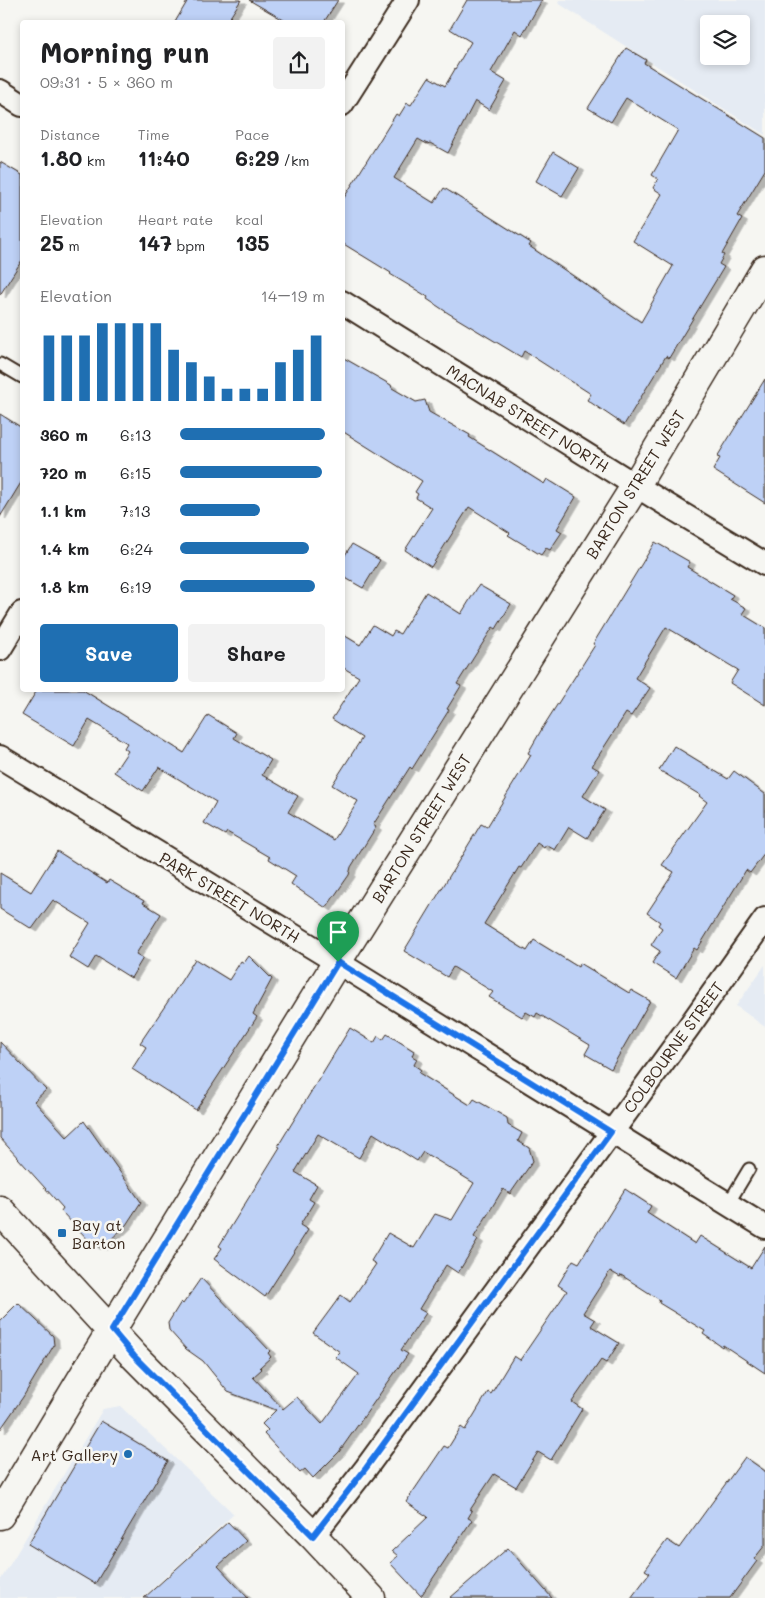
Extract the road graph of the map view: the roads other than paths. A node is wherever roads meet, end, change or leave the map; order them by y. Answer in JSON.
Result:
{"nodes":[{"id":1,"x":408,"y":0,"type":"edge"},
{"id":2,"x":0,"y":91,"type":"edge"},
{"id":3,"x":345,"y":99,"type":"edge"},
{"id":4,"x":20,"y":104,"type":"edge"},
{"id":5,"x":765,"y":269,"type":"edge"},
{"id":6,"x":345,"y":304,"type":"edge"},
{"id":7,"x":0,"y":364,"type":"edge"},
{"id":8,"x":20,"y":376,"type":"edge"},
{"id":9,"x":636,"y":485,"type":"junction"},
{"id":10,"x":765,"y":564,"type":"edge"},
{"id":11,"x":20,"y":616,"type":"edge"},
{"id":12,"x":2,"y":642,"type":"edge"},
{"id":13,"x":0,"y":757,"type":"edge"},
{"id":14,"x":765,"y":919,"type":"edge"},
{"id":15,"x":338,"y":962,"type":"junction"},
{"id":16,"x":611,"y":1132,"type":"junction"},
{"id":17,"x":749,"y":1168,"type":"dead end"},
{"id":18,"x":728,"y":1204,"type":"junction"},
{"id":19,"x":0,"y":1210,"type":"edge"},
{"id":20,"x":765,"y":1227,"type":"edge"},
{"id":21,"x":112,"y":1330,"type":"junction"},
{"id":22,"x":0,"y":1515,"type":"edge"},
{"id":23,"x":313,"y":1536,"type":"junction"},
{"id":24,"x":371,"y":1598,"type":"edge"}],
"edges":[{"from":1,"to":3,"type":"street"},
{"from":2,"to":4,"type":"street"},
{"from":5,"to":9,"type":"street","name":"BARTON STREET WEST"},
{"from":6,"to":9,"type":"street","name":"MACNAB STREET NORTH"},
{"from":7,"to":8,"type":"lane"},
{"from":9,"to":10,"type":"street","name":"MACNAB STREET NORTH"},
{"from":9,"to":15,"type":"street","name":"BARTON STREET WEST"},
{"from":11,"to":12,"type":"street"},
{"from":13,"to":15,"type":"street","name":"PARK STREET NORTH"},
{"from":14,"to":16,"type":"street","name":"COLBOURNE STREET"},
{"from":15,"to":16,"type":"street","name":"PARK STREET NORTH"},
{"from":15,"to":21,"type":"street","name":"BARTON STREET WEST"},
{"from":16,"to":18,"type":"street","name":"PARK STREET NORTH"},
{"from":16,"to":23,"type":"street","name":"COLBOURNE STREET"},
{"from":17,"to":18,"type":"lane"},
{"from":18,"to":20,"type":"street","name":"PARK STREET NORTH"},
{"from":19,"to":21,"type":"street"},
{"from":21,"to":22,"type":"street","name":"BARTON STREET WEST"},
{"from":21,"to":23,"type":"street"},
{"from":23,"to":24,"type":"street"}]}
